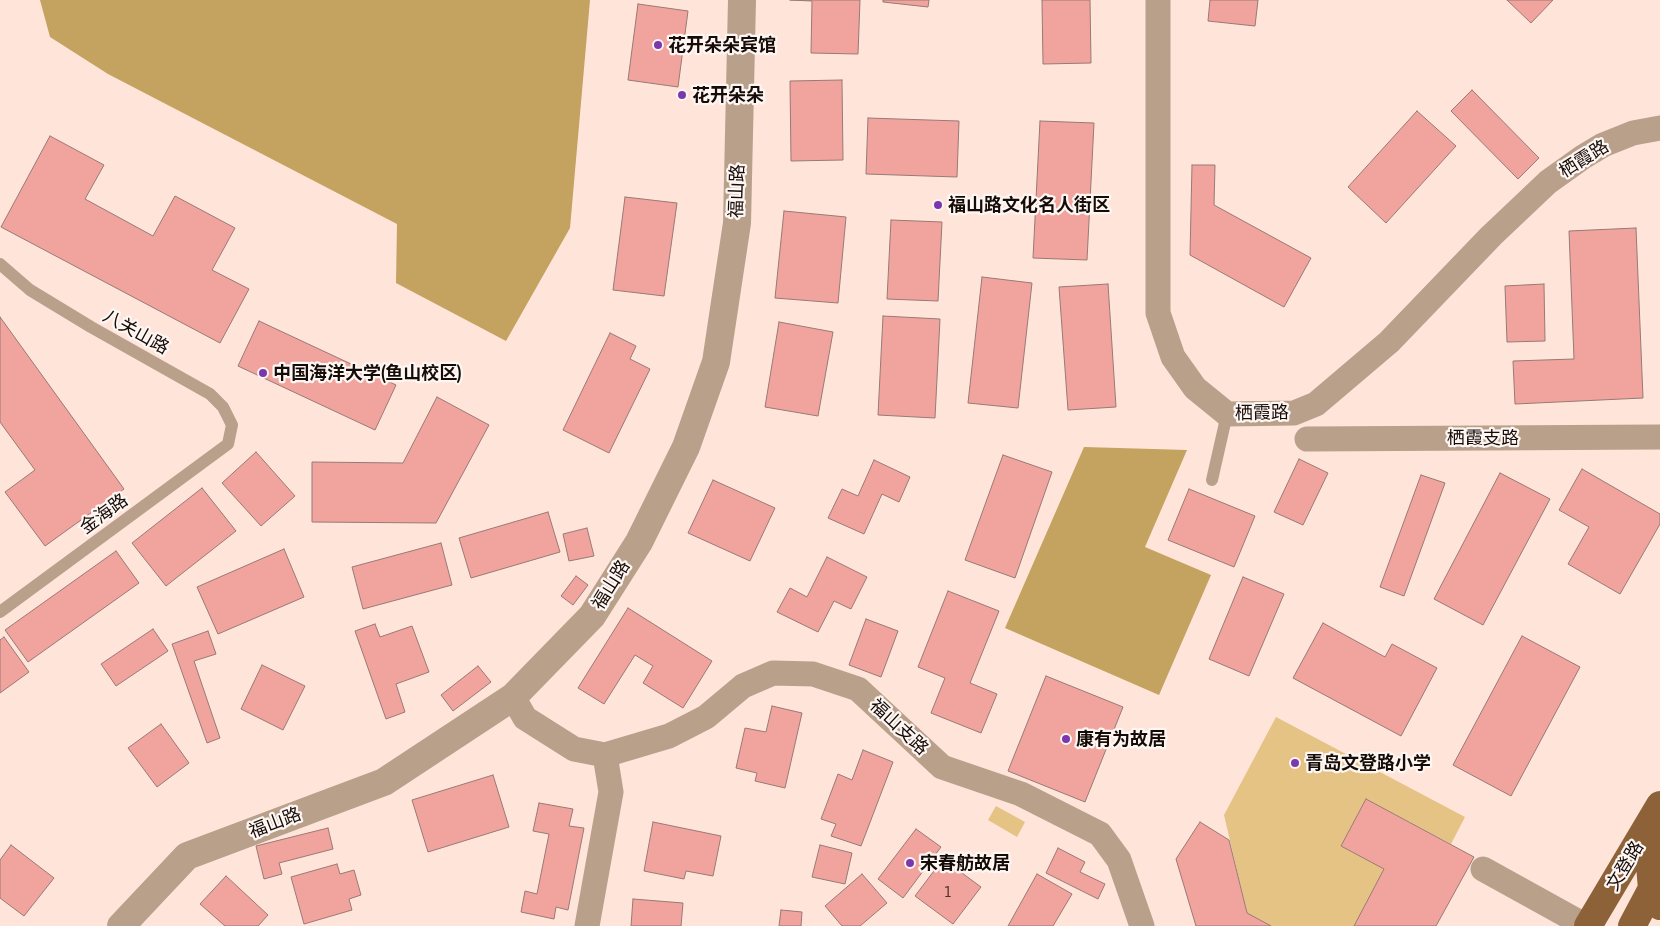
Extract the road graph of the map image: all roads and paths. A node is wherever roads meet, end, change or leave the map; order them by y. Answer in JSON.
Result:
{"nodes":[{"id":1,"x":742,"y":0,"type":"edge"},
{"id":2,"x":1158,"y":0,"type":"edge"},
{"id":3,"x":1660,"y":128,"type":"edge"},
{"id":4,"x":0,"y":264,"type":"edge"},
{"id":5,"x":1227,"y":414,"type":"junction"},
{"id":6,"x":1660,"y":437,"type":"edge"},
{"id":7,"x":1307,"y":439,"type":"dead end"},
{"id":8,"x":228,"y":444,"type":"joint"},
{"id":9,"x":1212,"y":480,"type":"dead end"},
{"id":10,"x":0,"y":612,"type":"edge"},
{"id":11,"x":513,"y":697,"type":"junction"},
{"id":12,"x":606,"y":755,"type":"junction"},
{"id":13,"x":1660,"y":806,"type":"edge"},
{"id":14,"x":1647,"y":829,"type":"junction"},
{"id":15,"x":1483,"y":869,"type":"dead end"},
{"id":16,"x":1657,"y":889,"type":"edge"},
{"id":17,"x":121,"y":926,"type":"edge"},
{"id":18,"x":587,"y":926,"type":"edge"},
{"id":19,"x":1142,"y":926,"type":"edge"},
{"id":20,"x":1587,"y":926,"type":"edge"},
{"id":21,"x":1632,"y":926,"type":"edge"}],
"edges":[{"from":1,"to":11,"type":"street","name":"福山路"},
{"from":2,"to":5,"type":"street","name":"栖霞路"},
{"from":3,"to":5,"type":"street","name":"栖霞路"},
{"from":4,"to":8,"type":"lane","name":"八关山路"},
{"from":5,"to":9,"type":"lane"},
{"from":6,"to":7,"type":"street","name":"栖霞支路"},
{"from":8,"to":10,"type":"lane","name":"金海路"},
{"from":11,"to":12,"type":"street","name":"福山支路"},
{"from":11,"to":17,"type":"street","name":"福山路"},
{"from":12,"to":18,"type":"street"},
{"from":12,"to":19,"type":"street","name":"福山支路"},
{"from":13,"to":14,"type":"main road","name":"文登路"},
{"from":14,"to":16,"type":"main road"},
{"from":14,"to":20,"type":"main road","name":"文登路"},
{"from":15,"to":20,"type":"street"},
{"from":16,"to":21,"type":"main road","name":"文登路"}]}
